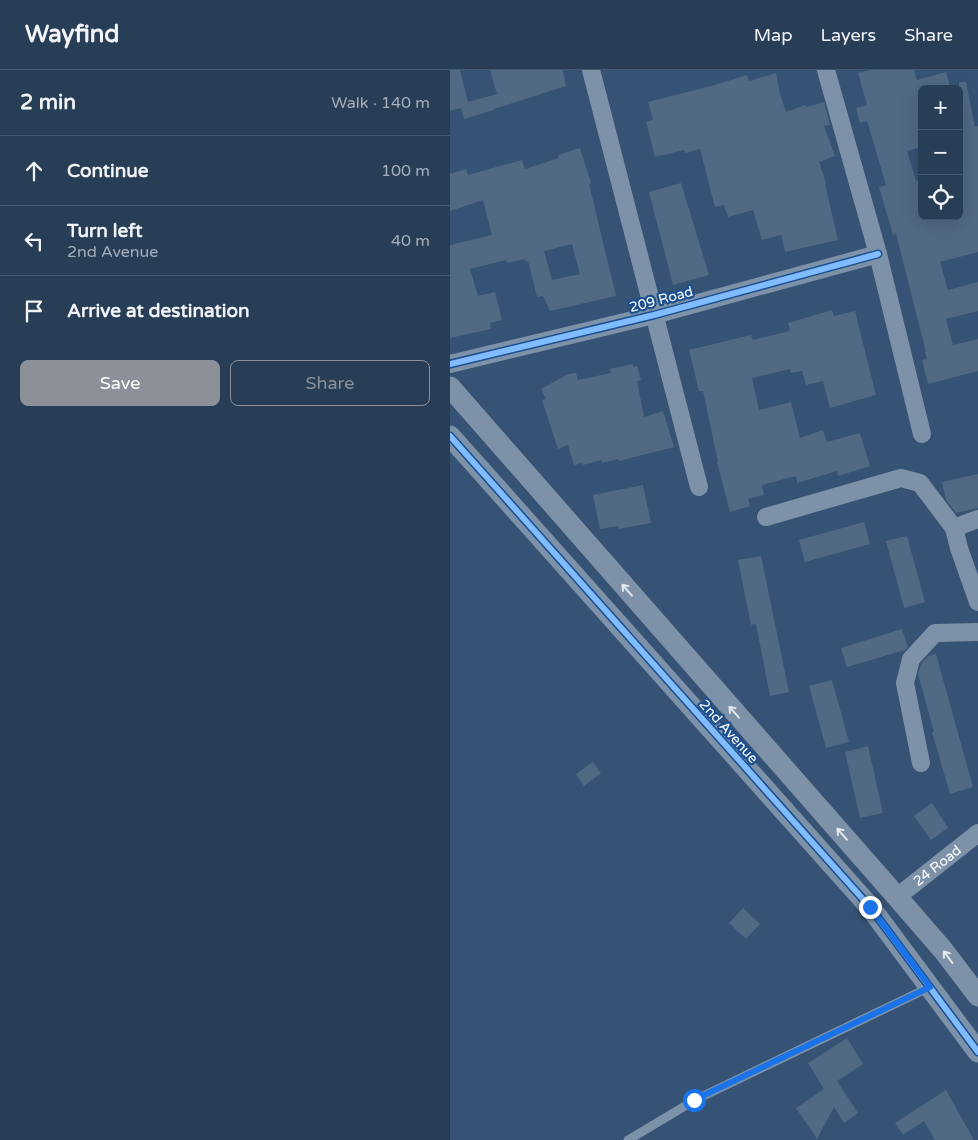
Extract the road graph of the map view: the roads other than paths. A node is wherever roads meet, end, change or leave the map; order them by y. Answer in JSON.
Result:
{"nodes":[{"id":1,"x":591,"y":70,"type":"edge"},
{"id":2,"x":826,"y":70,"type":"edge"},
{"id":3,"x":878,"y":254,"type":"junction"},
{"id":4,"x":654,"y":315,"type":"junction"},
{"id":5,"x":450,"y":364,"type":"edge"},
{"id":6,"x":450,"y":387,"type":"edge"},
{"id":7,"x":922,"y":434,"type":"dead end"},
{"id":8,"x":450,"y":436,"type":"edge"},
{"id":9,"x":699,"y":487,"type":"dead end"},
{"id":10,"x":766,"y":517,"type":"dead end"},
{"id":11,"x":978,"y":519,"type":"edge"},
{"id":12,"x":954,"y":528,"type":"junction"},
{"id":13,"x":978,"y":602,"type":"edge"},
{"id":14,"x":978,"y":632,"type":"edge"},
{"id":15,"x":921,"y":763,"type":"dead end"},
{"id":16,"x":978,"y":833,"type":"edge"},
{"id":17,"x":897,"y":897,"type":"junction"},
{"id":18,"x":930,"y":987,"type":"junction"},
{"id":19,"x":978,"y":996,"type":"edge"},
{"id":20,"x":978,"y":1052,"type":"edge"},
{"id":21,"x":628,"y":1140,"type":"edge"}],
"edges":[{"from":1,"to":4,"type":"street"},
{"from":2,"to":3,"type":"street"},
{"from":3,"to":4,"type":"street","name":"209 Road"},
{"from":3,"to":7,"type":"street"},
{"from":4,"to":5,"type":"street","name":"209 Road"},
{"from":4,"to":9,"type":"street"},
{"from":17,"to":6,"type":"street","name":"2nd Avenue","one_way":true},
{"from":8,"to":18,"type":"street","name":"2nd Avenue"},
{"from":10,"to":12,"type":"street"},
{"from":11,"to":12,"type":"street"},
{"from":12,"to":13,"type":"street"},
{"from":14,"to":15,"type":"street"},
{"from":16,"to":17,"type":"street","name":"24 Road"},
{"from":19,"to":17,"type":"street","name":"2nd Avenue","one_way":true},
{"from":18,"to":20,"type":"street","name":"2nd Avenue"},
{"from":18,"to":21,"type":"lane"}]}
